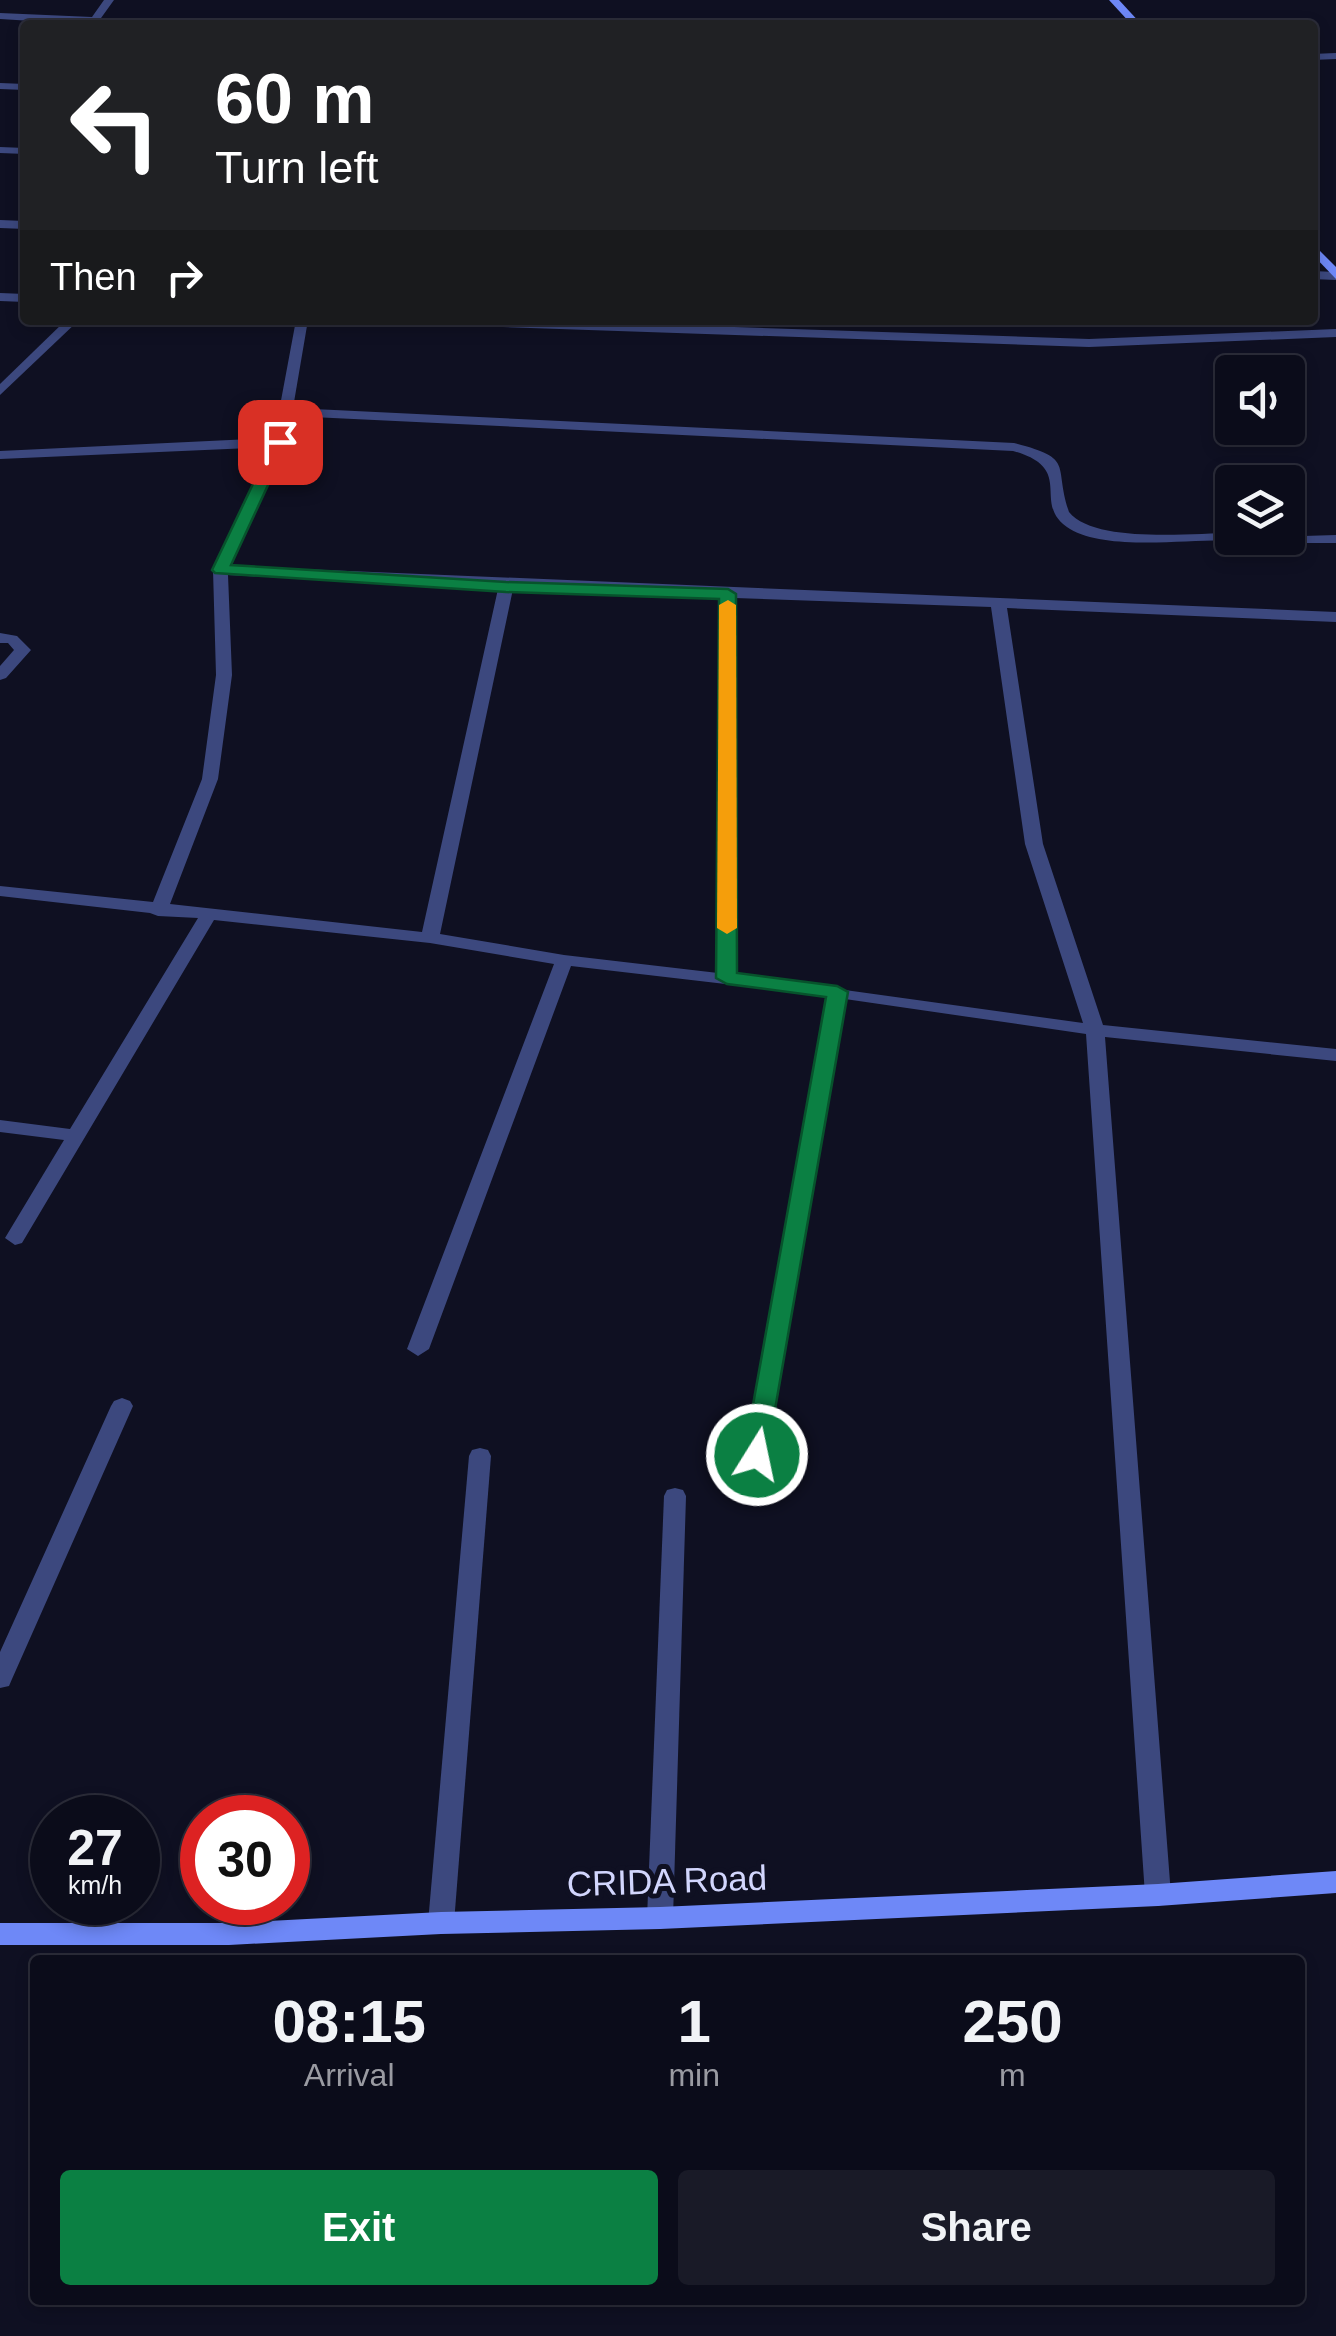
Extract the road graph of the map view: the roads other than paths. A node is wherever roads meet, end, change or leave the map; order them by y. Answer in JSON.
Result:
{"nodes":[{"id":1,"x":110,"y":0,"type":"edge"},
{"id":2,"x":1114,"y":0,"type":"edge"},
{"id":3,"x":0,"y":16,"type":"edge"},
{"id":4,"x":61,"y":20,"type":"edge"},
{"id":5,"x":94,"y":20,"type":"edge"},
{"id":6,"x":1132,"y":20,"type":"edge"},
{"id":7,"x":1318,"y":254,"type":"edge"},
{"id":8,"x":1336,"y":276,"type":"edge"},
{"id":9,"x":68,"y":325,"type":"edge"},
{"id":10,"x":301,"y":325,"type":"edge"},
{"id":11,"x":562,"y":325,"type":"edge"},
{"id":12,"x":1336,"y":334,"type":"edge"},
{"id":13,"x":0,"y":391,"type":"edge"},
{"id":14,"x":283,"y":412,"type":"junction"},
{"id":15,"x":280,"y":442,"type":"junction"},
{"id":16,"x":0,"y":455,"type":"edge"},
{"id":17,"x":1215,"y":537,"type":"edge"},
{"id":18,"x":1305,"y":539,"type":"edge"},
{"id":19,"x":1336,"y":539,"type":"edge"},
{"id":20,"x":220,"y":570,"type":"junction"},
{"id":21,"x":506,"y":587,"type":"junction"},
{"id":22,"x":728,"y":594,"type":"junction"},
{"id":23,"x":998,"y":601,"type":"junction"},
{"id":24,"x":1336,"y":617,"type":"edge"},
{"id":25,"x":0,"y":638,"type":"edge"},
{"id":26,"x":0,"y":675,"type":"edge"},
{"id":27,"x":0,"y":891,"type":"edge"},
{"id":28,"x":158,"y":910,"type":"junction"},
{"id":29,"x":207,"y":917,"type":"junction"},
{"id":30,"x":430,"y":938,"type":"junction"},
{"id":31,"x":564,"y":960,"type":"junction"},
{"id":32,"x":727,"y":978,"type":"junction"},
{"id":33,"x":837,"y":992,"type":"junction"},
{"id":34,"x":1095,"y":1030,"type":"junction"},
{"id":35,"x":1336,"y":1056,"type":"edge"},
{"id":36,"x":0,"y":1126,"type":"edge"},
{"id":37,"x":76,"y":1136,"type":"junction"},
{"id":38,"x":14,"y":1238,"type":"dead end"},
{"id":39,"x":418,"y":1349,"type":"dead end"},
{"id":40,"x":122,"y":1406,"type":"dead end"},
{"id":41,"x":757,"y":1455,"type":"dead end"},
{"id":42,"x":480,"y":1456,"type":"dead end"},
{"id":43,"x":675,"y":1496,"type":"dead end"},
{"id":44,"x":0,"y":1678,"type":"edge"},
{"id":45,"x":1336,"y":1882,"type":"edge"},
{"id":46,"x":1158,"y":1894,"type":"junction"},
{"id":47,"x":660,"y":1918,"type":"junction"},
{"id":48,"x":441,"y":1922,"type":"junction"},
{"id":49,"x":0,"y":1934,"type":"edge"}],
"edges":[{"from":1,"to":5,"type":"street"},
{"from":2,"to":6,"type":"main road"},
{"from":3,"to":4,"type":"street"},
{"from":7,"to":8,"type":"main road"},
{"from":9,"to":13,"type":"street"},
{"from":10,"to":14,"type":"street"},
{"from":11,"to":12,"type":"street"},
{"from":14,"to":15,"type":"street"},
{"from":14,"to":17,"type":"street"},
{"from":15,"to":16,"type":"street"},
{"from":15,"to":20,"type":"street"},
{"from":18,"to":19,"type":"street"},
{"from":20,"to":21,"type":"street"},
{"from":20,"to":28,"type":"street"},
{"from":21,"to":22,"type":"street"},
{"from":21,"to":30,"type":"street"},
{"from":22,"to":23,"type":"street"},
{"from":22,"to":32,"type":"street"},
{"from":23,"to":24,"type":"street"},
{"from":23,"to":34,"type":"street"},
{"from":25,"to":26,"type":"street"},
{"from":27,"to":28,"type":"street"},
{"from":28,"to":29,"type":"street"},
{"from":29,"to":30,"type":"street"},
{"from":29,"to":37,"type":"street"},
{"from":30,"to":31,"type":"street"},
{"from":31,"to":32,"type":"street"},
{"from":31,"to":39,"type":"street"},
{"from":32,"to":33,"type":"street"},
{"from":33,"to":34,"type":"street"},
{"from":33,"to":41,"type":"street"},
{"from":34,"to":35,"type":"street"},
{"from":34,"to":46,"type":"street"},
{"from":36,"to":37,"type":"street"},
{"from":37,"to":38,"type":"street"},
{"from":40,"to":44,"type":"street"},
{"from":42,"to":48,"type":"street"},
{"from":43,"to":47,"type":"street"},
{"from":45,"to":46,"type":"main road","name":"CRIDA Road"},
{"from":46,"to":47,"type":"main road","name":"CRIDA Road"},
{"from":47,"to":48,"type":"main road","name":"CRIDA Road"},
{"from":48,"to":49,"type":"main road","name":"CRIDA Road"}]}
